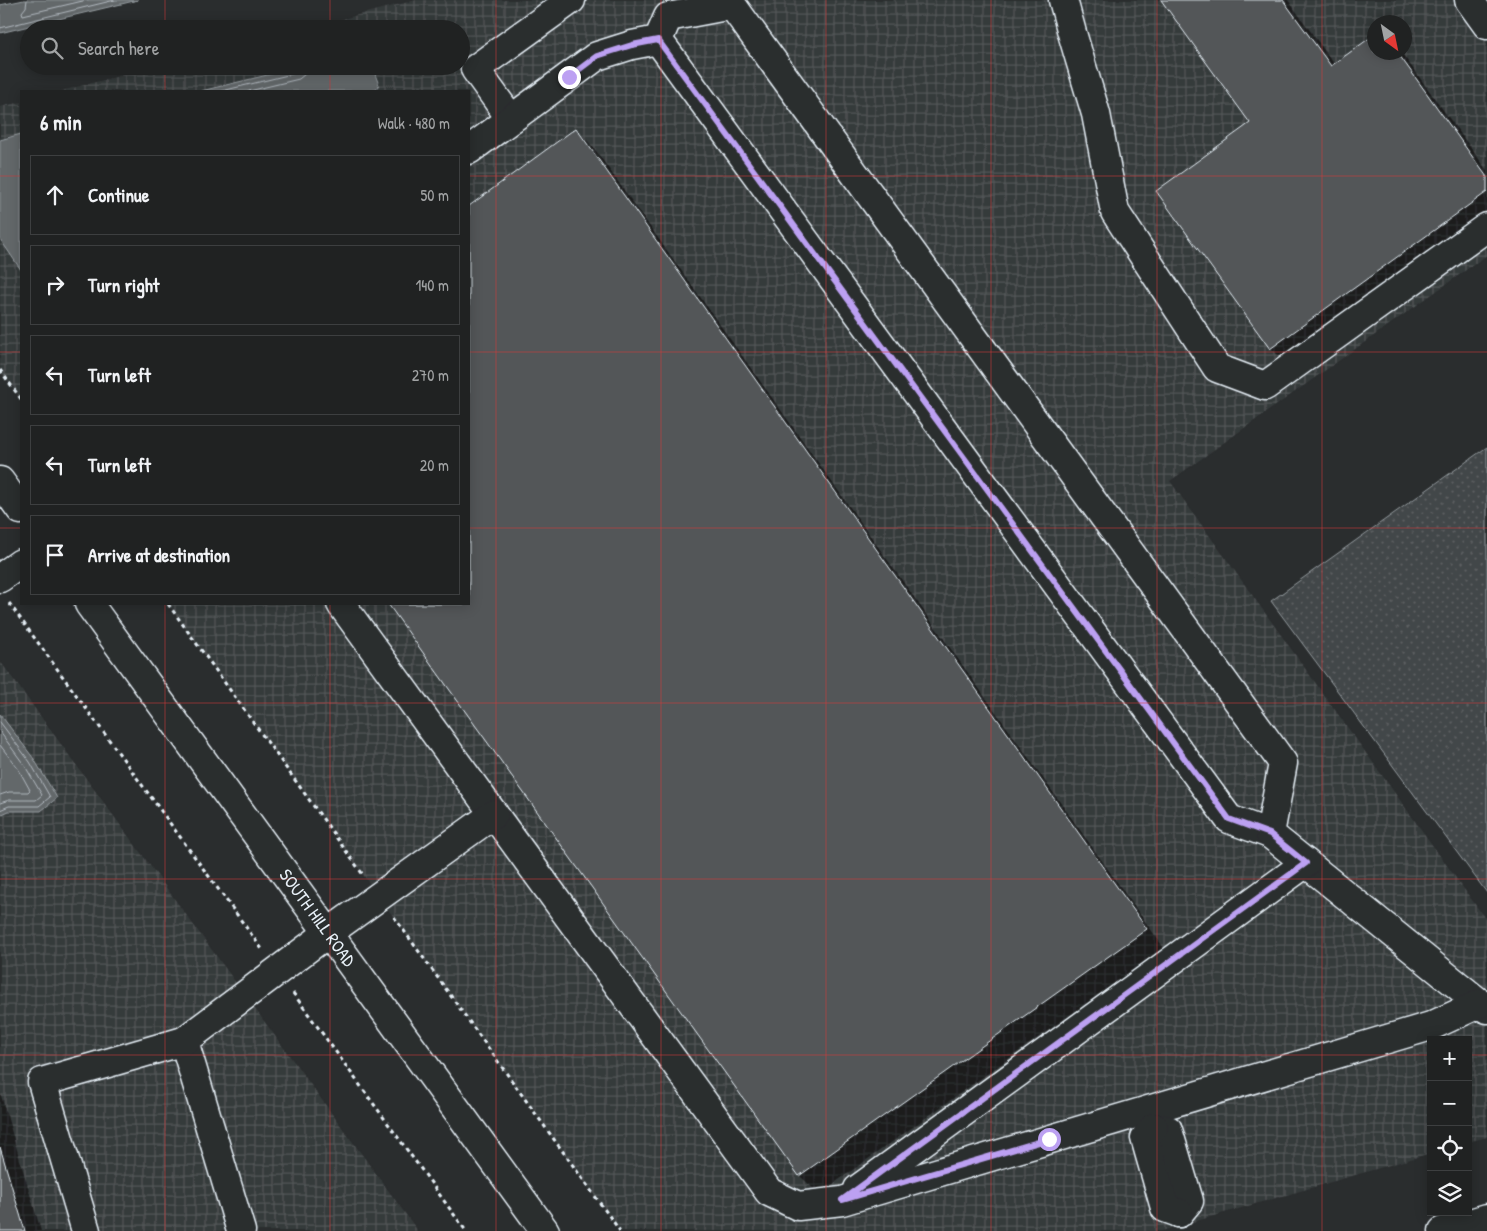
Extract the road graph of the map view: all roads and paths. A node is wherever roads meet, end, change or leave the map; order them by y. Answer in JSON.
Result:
{"nodes":[{"id":1,"x":571,"y":0,"type":"edge"},
{"id":2,"x":1063,"y":0,"type":"edge"},
{"id":3,"x":1469,"y":0,"type":"edge"},
{"id":4,"x":661,"y":19,"type":"edge"},
{"id":5,"x":1487,"y":25,"type":"edge"},
{"id":6,"x":512,"y":119,"type":"junction"},
{"id":7,"x":470,"y":149,"type":"edge"},
{"id":8,"x":1487,"y":227,"type":"edge"},
{"id":9,"x":0,"y":370,"type":"edge"},
{"id":10,"x":20,"y":398,"type":"edge"},
{"id":11,"x":9,"y":482,"type":"edge"},
{"id":12,"x":20,"y":508,"type":"edge"},
{"id":13,"x":20,"y":564,"type":"edge"},
{"id":14,"x":3,"y":588,"type":"edge"},
{"id":15,"x":90,"y":605,"type":"edge"},
{"id":16,"x":342,"y":605,"type":"edge"},
{"id":17,"x":494,"y":814,"type":"junction"},
{"id":18,"x":1270,"y":834,"type":"junction"},
{"id":19,"x":1306,"y":863,"type":"junction"},
{"id":20,"x":328,"y":933,"type":"junction"},
{"id":21,"x":277,"y":971,"type":"junction"},
{"id":22,"x":1484,"y":1006,"type":"edge"},
{"id":23,"x":184,"y":1041,"type":"junction"},
{"id":24,"x":1152,"y":1118,"type":"junction"},
{"id":25,"x":842,"y":1200,"type":"junction"},
{"id":26,"x":1487,"y":1218,"type":"edge"},
{"id":27,"x":1182,"y":1222,"type":"edge"},
{"id":28,"x":86,"y":1231,"type":"edge"},
{"id":29,"x":241,"y":1231,"type":"edge"},
{"id":30,"x":466,"y":1231,"type":"edge"},
{"id":31,"x":545,"y":1231,"type":"edge"},
{"id":32,"x":1443,"y":1231,"type":"edge"}],
"edges":[{"from":1,"to":6,"type":"street"},
{"from":2,"to":8,"type":"street"},
{"from":3,"to":5,"type":"street"},
{"from":4,"to":6,"type":"street"},
{"from":4,"to":18,"type":"street"},
{"from":4,"to":18,"type":"street"},
{"from":6,"to":7,"type":"street"},
{"from":9,"to":10,"type":"path"},
{"from":11,"to":12,"type":"street"},
{"from":13,"to":14,"type":"street"},
{"from":14,"to":21,"type":"path"},
{"from":15,"to":20,"type":"street","name":"SOUTH HILL ROAD"},
{"from":16,"to":17,"type":"street"},
{"from":17,"to":20,"type":"street"},
{"from":17,"to":25,"type":"street"},
{"from":18,"to":19,"type":"street"},
{"from":19,"to":22,"type":"street"},
{"from":19,"to":25,"type":"street"},
{"from":20,"to":21,"type":"street"},
{"from":20,"to":31,"type":"street","name":"SOUTH HILL ROAD"},
{"from":21,"to":23,"type":"street"},
{"from":21,"to":30,"type":"path"},
{"from":22,"to":24,"type":"street"},
{"from":23,"to":28,"type":"street"},
{"from":23,"to":29,"type":"street"},
{"from":24,"to":25,"type":"street"},
{"from":24,"to":27,"type":"street"},
{"from":26,"to":32,"type":"street"}]}
